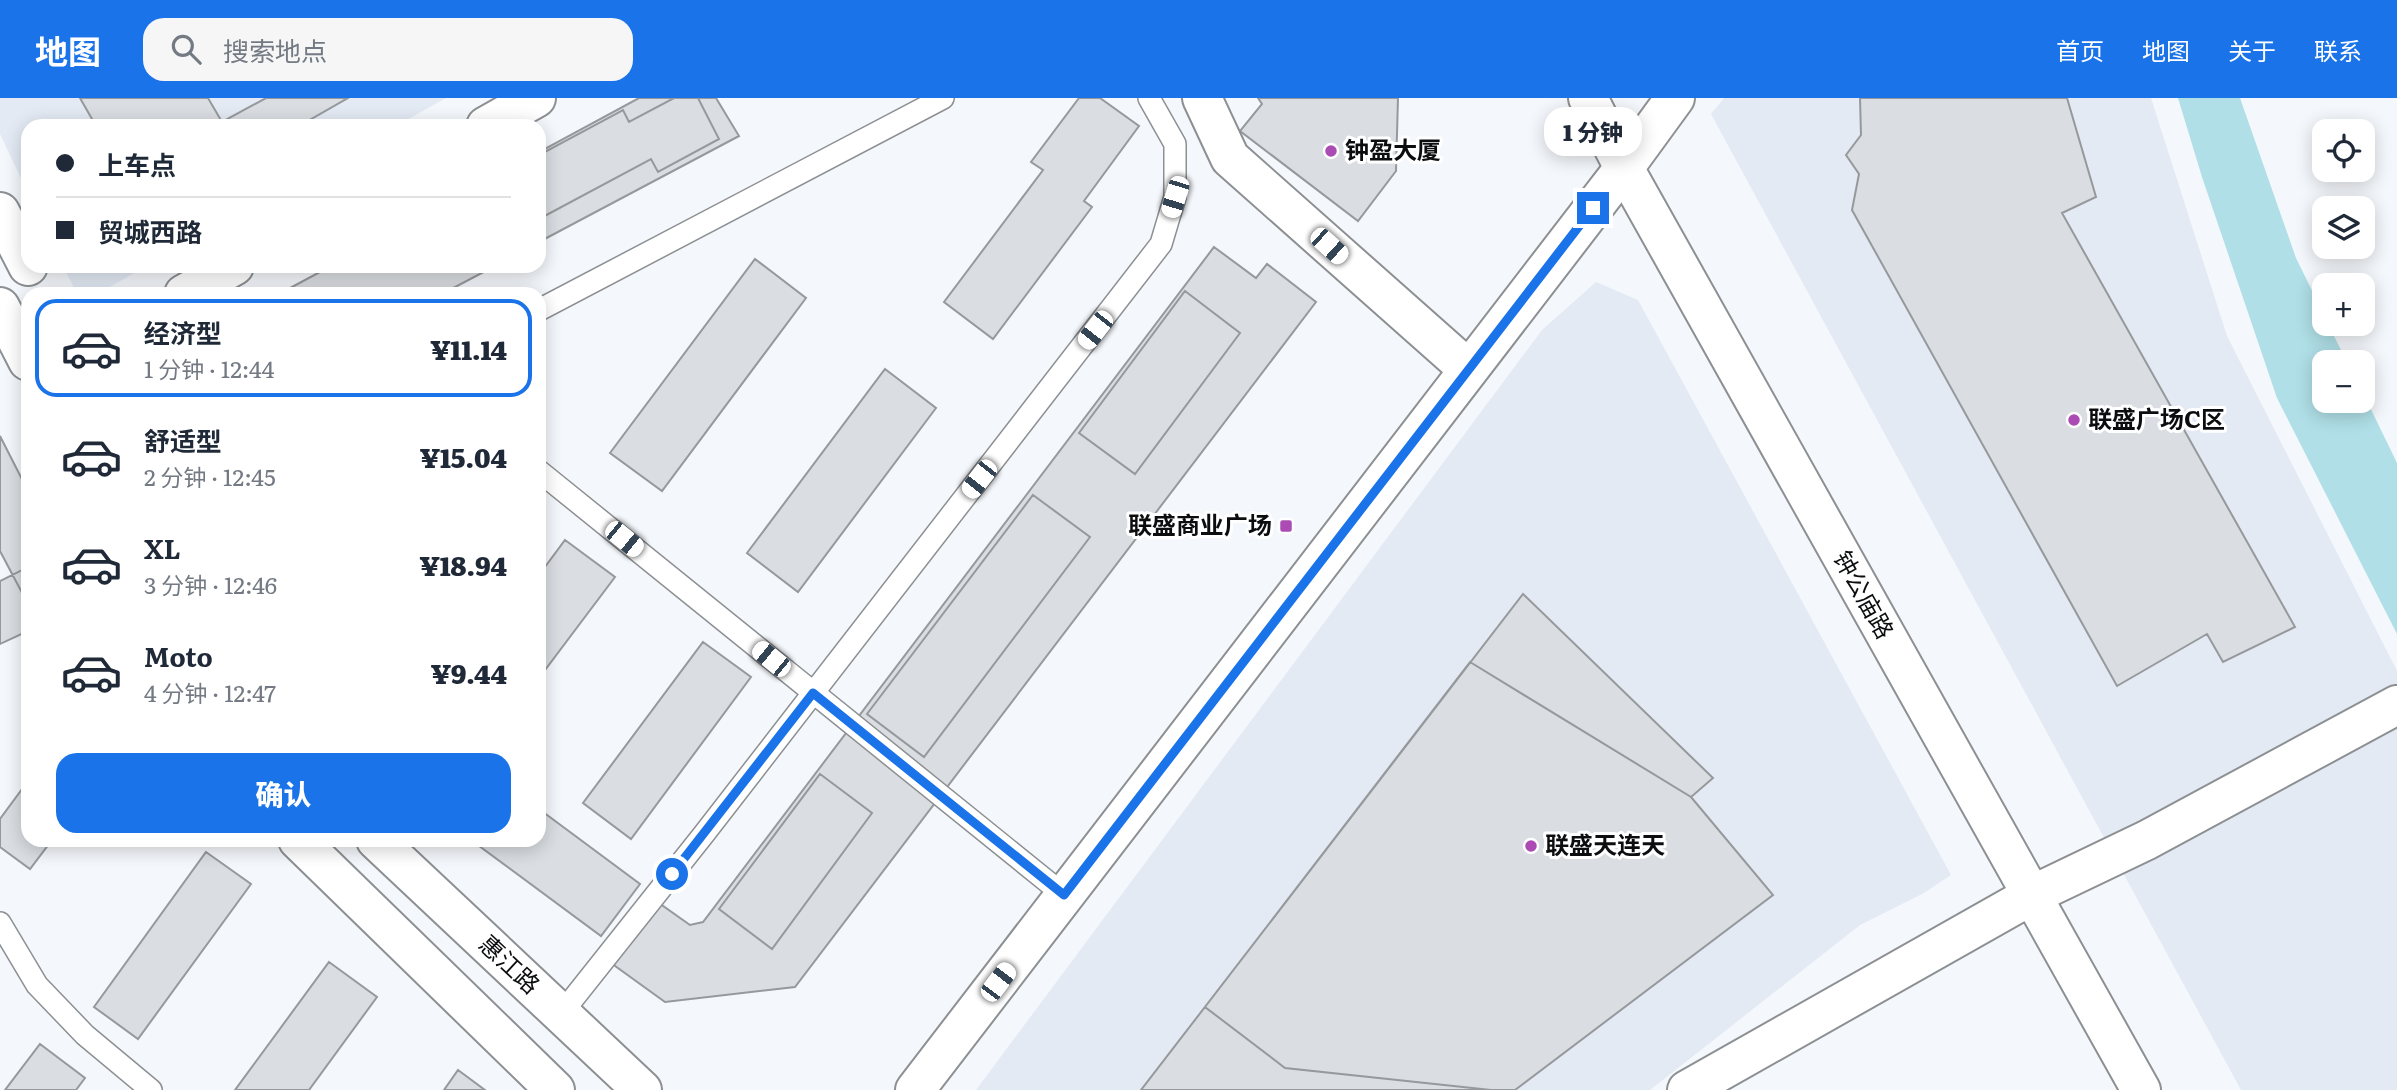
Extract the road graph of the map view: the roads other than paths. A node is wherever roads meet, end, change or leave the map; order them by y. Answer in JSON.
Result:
{"nodes":[{"id":1,"x":536,"y":98,"type":"edge"},
{"id":2,"x":943,"y":98,"type":"edge"},
{"id":3,"x":1149,"y":98,"type":"edge"},
{"id":4,"x":1202,"y":98,"type":"edge"},
{"id":5,"x":1588,"y":98,"type":"edge"},
{"id":6,"x":1675,"y":98,"type":"edge"},
{"id":7,"x":498,"y":119,"type":"edge"},
{"id":8,"x":1624,"y":168,"type":"junction"},
{"id":9,"x":0,"y":212,"type":"edge"},
{"id":10,"x":21,"y":252,"type":"edge"},
{"id":11,"x":222,"y":273,"type":"edge"},
{"id":12,"x":196,"y":287,"type":"edge"},
{"id":13,"x":546,"y":306,"type":"edge"},
{"id":14,"x":0,"y":307,"type":"edge"},
{"id":15,"x":21,"y":348,"type":"edge"},
{"id":16,"x":1468,"y":369,"type":"junction"},
{"id":17,"x":546,"y":477,"type":"edge"},
{"id":18,"x":813,"y":693,"type":"junction"},
{"id":19,"x":2397,"y":705,"type":"edge"},
{"id":20,"x":305,"y":847,"type":"edge"},
{"id":21,"x":383,"y":847,"type":"edge"},
{"id":22,"x":1064,"y":895,"type":"junction"},
{"id":23,"x":2032,"y":895,"type":"junction"},
{"id":24,"x":0,"y":923,"type":"edge"},
{"id":25,"x":561,"y":1014,"type":"junction"},
{"id":26,"x":150,"y":1090,"type":"edge"},
{"id":27,"x":555,"y":1090,"type":"edge"},
{"id":28,"x":642,"y":1090,"type":"edge"},
{"id":29,"x":915,"y":1090,"type":"edge"},
{"id":30,"x":1687,"y":1090,"type":"edge"},
{"id":31,"x":2141,"y":1090,"type":"edge"}],
"edges":[{"from":1,"to":7,"type":"street"},
{"from":2,"to":13,"type":"lane"},
{"from":3,"to":18,"type":"lane"},
{"from":4,"to":16,"type":"street"},
{"from":5,"to":8,"type":"street","name":"钟公庙路"},
{"from":6,"to":8,"type":"street"},
{"from":8,"to":16,"type":"street"},
{"from":8,"to":23,"type":"street","name":"钟公庙路"},
{"from":9,"to":10,"type":"street"},
{"from":11,"to":12,"type":"street"},
{"from":14,"to":15,"type":"street"},
{"from":16,"to":22,"type":"street"},
{"from":17,"to":18,"type":"lane"},
{"from":18,"to":22,"type":"lane"},
{"from":18,"to":25,"type":"lane"},
{"from":19,"to":23,"type":"street"},
{"from":20,"to":27,"type":"street"},
{"from":21,"to":25,"type":"street","name":"惠江路"},
{"from":22,"to":29,"type":"street"},
{"from":23,"to":30,"type":"street"},
{"from":23,"to":31,"type":"street","name":"钟公庙路"},
{"from":24,"to":26,"type":"lane"},
{"from":25,"to":28,"type":"street","name":"惠江路"}]}
